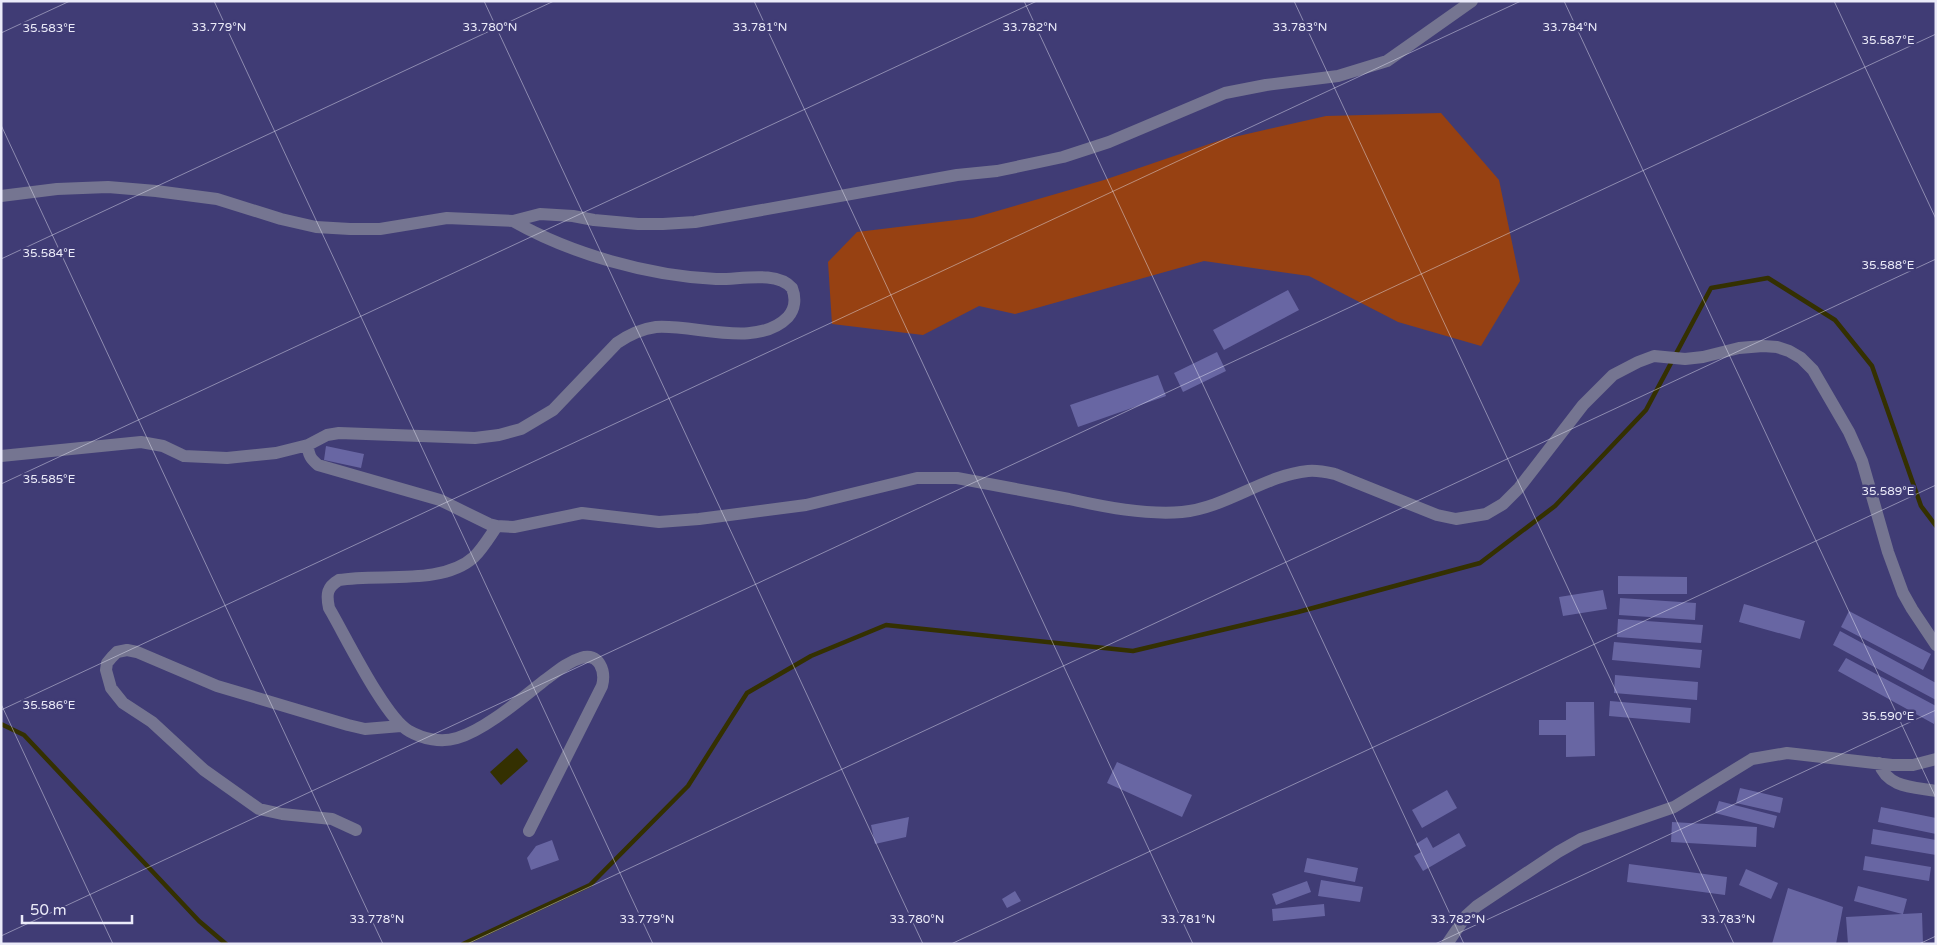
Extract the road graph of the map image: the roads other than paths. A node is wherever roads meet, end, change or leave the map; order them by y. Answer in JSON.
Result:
{"nodes":[{"id":1,"x":1472,"y":1,"type":"edge"},
{"id":2,"x":1,"y":196,"type":"edge"},
{"id":3,"x":513,"y":221,"type":"junction"},
{"id":4,"x":308,"y":445,"type":"junction"},
{"id":5,"x":1,"y":456,"type":"edge"},
{"id":6,"x":497,"y":526,"type":"junction"},
{"id":7,"x":1936,"y":645,"type":"edge"},
{"id":8,"x":401,"y":726,"type":"junction"},
{"id":9,"x":1936,"y":759,"type":"edge"},
{"id":10,"x":1879,"y":763,"type":"junction"},
{"id":11,"x":1936,"y":791,"type":"edge"},
{"id":12,"x":356,"y":830,"type":"dead end"},
{"id":13,"x":529,"y":831,"type":"dead end"},
{"id":14,"x":1447,"y":944,"type":"edge"}],
"edges":[{"from":1,"to":3,"type":"street"},
{"from":2,"to":3,"type":"street"},
{"from":3,"to":4,"type":"street"},
{"from":4,"to":5,"type":"street"},
{"from":4,"to":6,"type":"street"},
{"from":6,"to":7,"type":"street"},
{"from":6,"to":8,"type":"street"},
{"from":8,"to":12,"type":"street"},
{"from":8,"to":13,"type":"street"},
{"from":9,"to":10,"type":"street"},
{"from":10,"to":11,"type":"street"},
{"from":10,"to":14,"type":"street"}]}
